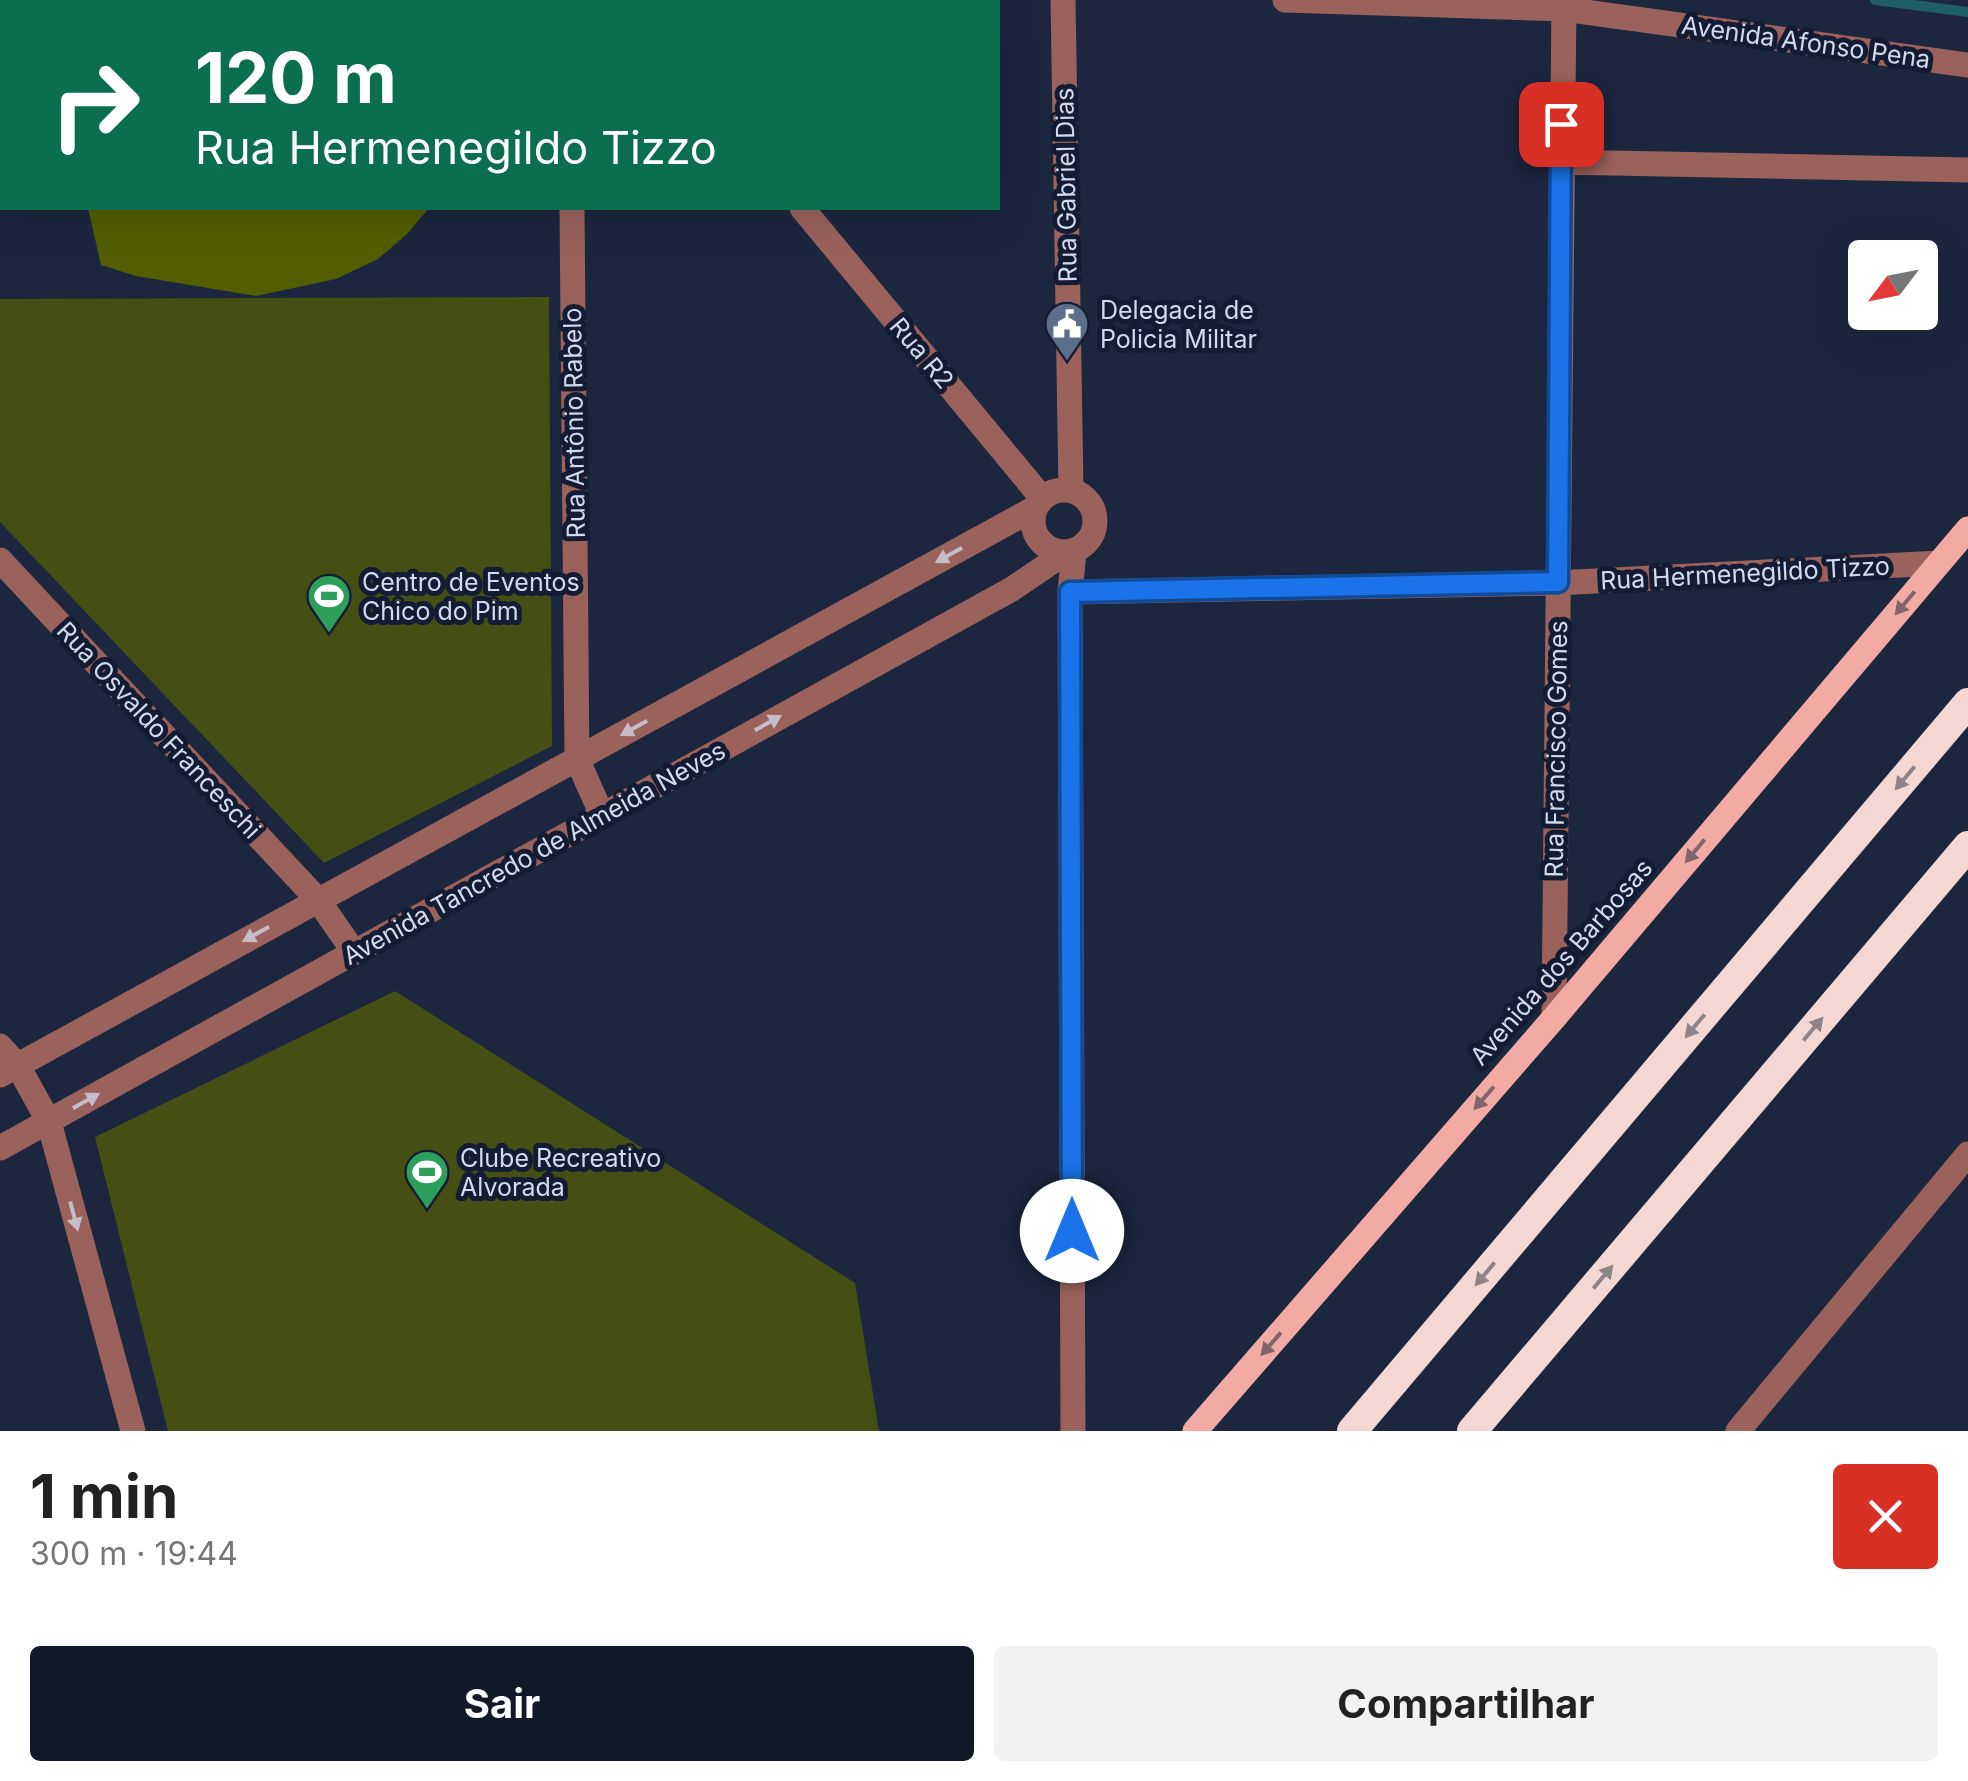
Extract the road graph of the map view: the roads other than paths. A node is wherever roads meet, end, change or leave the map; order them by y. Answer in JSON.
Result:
{"nodes":[{"id":1,"x":1062,"y":0,"type":"edge"},
{"id":2,"x":1285,"y":0,"type":"edge"},
{"id":3,"x":1564,"y":4,"type":"edge"},
{"id":4,"x":1968,"y":64,"type":"edge"},
{"id":5,"x":1560,"y":162,"type":"junction"},
{"id":6,"x":1968,"y":170,"type":"edge"},
{"id":7,"x":572,"y":210,"type":"edge"},
{"id":8,"x":804,"y":210,"type":"edge"},
{"id":9,"x":1071,"y":490,"type":"junction"},
{"id":10,"x":1038,"y":503,"type":"junction"},
{"id":11,"x":1968,"y":529,"type":"edge"},
{"id":12,"x":1070,"y":552,"type":"junction"},
{"id":13,"x":0,"y":560,"type":"edge"},
{"id":14,"x":1940,"y":563,"type":"junction"},
{"id":15,"x":1558,"y":582,"type":"junction"},
{"id":16,"x":1070,"y":592,"type":"junction"},
{"id":17,"x":1968,"y":704,"type":"edge"},
{"id":18,"x":577,"y":759,"type":"junction"},
{"id":19,"x":602,"y":815,"type":"junction"},
{"id":20,"x":1968,"y":846,"type":"edge"},
{"id":21,"x":318,"y":900,"type":"junction"},
{"id":22,"x":354,"y":952,"type":"junction"},
{"id":23,"x":1554,"y":1018,"type":"junction"},
{"id":24,"x":6,"y":1063,"type":"edge"},
{"id":25,"x":48,"y":1122,"type":"junction"},
{"id":26,"x":0,"y":1148,"type":"edge"},
{"id":27,"x":1968,"y":1154,"type":"edge"},
{"id":28,"x":132,"y":1431,"type":"edge"},
{"id":29,"x":1073,"y":1431,"type":"edge"},
{"id":30,"x":1196,"y":1431,"type":"edge"},
{"id":31,"x":1352,"y":1431,"type":"edge"},
{"id":32,"x":1472,"y":1431,"type":"edge"},
{"id":33,"x":1738,"y":1431,"type":"edge"}],
"edges":[{"from":1,"to":9,"type":"street","name":"Rua Gabriel Dias"},
{"from":2,"to":3,"type":"street","name":"Avenida Afonso Pena"},
{"from":3,"to":4,"type":"street","name":"Avenida Afonso Pena"},
{"from":3,"to":5,"type":"street","name":"Rua Francisco Gomes"},
{"from":5,"to":6,"type":"street"},
{"from":5,"to":15,"type":"street","name":"Rua Francisco Gomes"},
{"from":7,"to":18,"type":"street","name":"Rua Antônio Rabelo"},
{"from":8,"to":10,"type":"street","name":"Rua R2"},
{"from":9,"to":10,"type":"street"},
{"from":9,"to":12,"type":"street","name":"Rua Gabriel Dias"},
{"from":10,"to":12,"type":"street"},
{"from":10,"to":18,"type":"street","one_way":true},
{"from":11,"to":14,"type":"main road","name":"Avenida dos Barbosas"},
{"from":12,"to":16,"type":"street","name":"Rua Gabriel Dias"},
{"from":19,"to":12,"type":"street","name":"Avenida Tancredo de Almeida Neves","one_way":true},
{"from":13,"to":21,"type":"street","name":"Rua Osvaldo Franceschi"},
{"from":14,"to":15,"type":"street","name":"Rua Hermenegildo Tizzo"},
{"from":14,"to":23,"type":"main road","name":"Avenida dos Barbosas","one_way":true},
{"from":15,"to":16,"type":"street","name":"Rua Hermenegildo Tizzo"},
{"from":15,"to":23,"type":"street","name":"Rua Francisco Gomes"},
{"from":16,"to":29,"type":"street","name":"Rua Gabriel Dias"},
{"from":17,"to":31,"type":"highway","one_way":true},
{"from":18,"to":19,"type":"street"},
{"from":18,"to":21,"type":"street"},
{"from":19,"to":22,"type":"street","name":"Avenida Tancredo de Almeida Neves"},
{"from":32,"to":20,"type":"highway","one_way":true},
{"from":21,"to":22,"type":"street","name":"Rua Osvaldo Franceschi"},
{"from":21,"to":24,"type":"street","one_way":true},
{"from":25,"to":22,"type":"street","name":"Avenida Tancredo de Almeida Neves","one_way":true},
{"from":23,"to":30,"type":"main road","name":"Avenida dos Barbosas","one_way":true},
{"from":24,"to":25,"type":"street"},
{"from":25,"to":26,"type":"street","name":"Avenida Tancredo de Almeida Neves"},
{"from":25,"to":28,"type":"street","one_way":true},
{"from":27,"to":33,"type":"street"}]}
